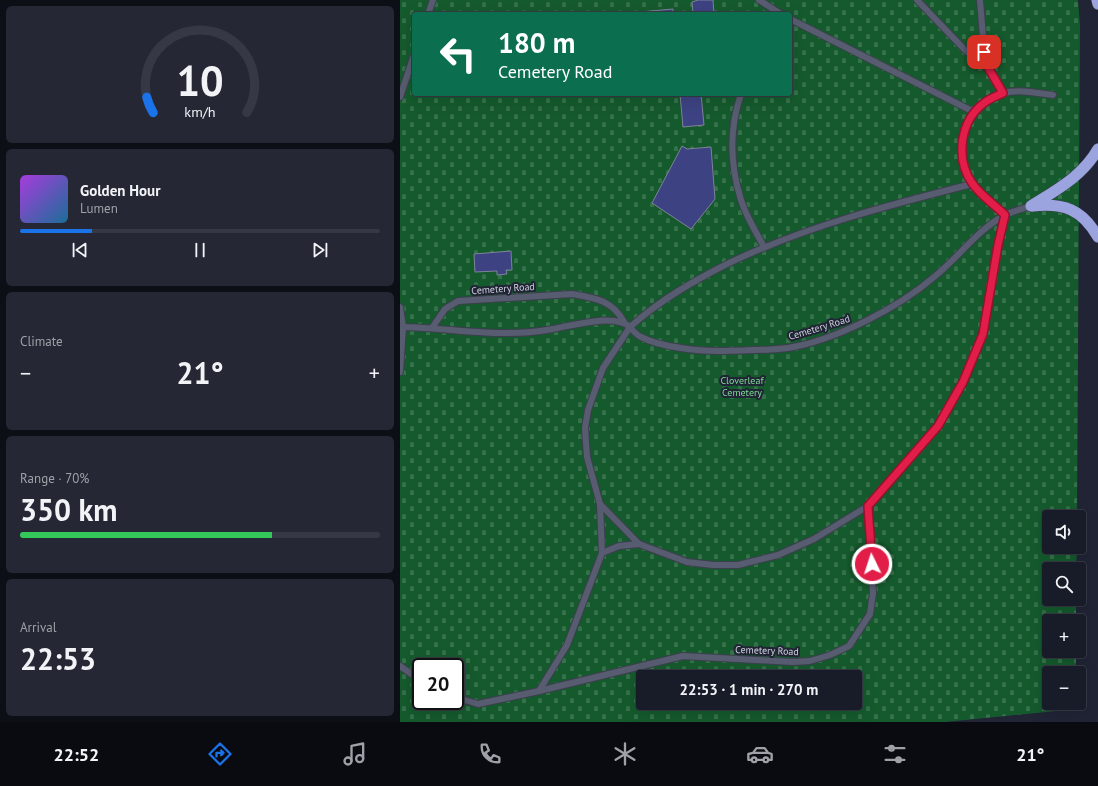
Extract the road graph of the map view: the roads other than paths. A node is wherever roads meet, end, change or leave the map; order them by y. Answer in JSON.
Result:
{"nodes":[{"id":1,"x":433,"y":0,"type":"edge"},
{"id":2,"x":759,"y":0,"type":"edge"},
{"id":3,"x":917,"y":0,"type":"edge"},
{"id":4,"x":980,"y":0,"type":"edge"},
{"id":5,"x":1097,"y":0,"type":"edge"},
{"id":6,"x":1098,"y":4,"type":"edge"},
{"id":7,"x":429,"y":12,"type":"edge"},
{"id":8,"x":779,"y":12,"type":"edge"},
{"id":9,"x":792,"y":21,"type":"edge"},
{"id":10,"x":412,"y":61,"type":"edge"},
{"id":11,"x":985,"y":62,"type":"junction"},
{"id":12,"x":1003,"y":93,"type":"junction"},
{"id":13,"x":400,"y":96,"type":"edge"},
{"id":14,"x":741,"y":96,"type":"edge"},
{"id":15,"x":1053,"y":96,"type":"dead end"},
{"id":16,"x":974,"y":112,"type":"junction"},
{"id":17,"x":1098,"y":149,"type":"edge"},
{"id":18,"x":972,"y":184,"type":"junction"},
{"id":19,"x":1030,"y":206,"type":"junction"},
{"id":20,"x":1005,"y":215,"type":"junction"},
{"id":21,"x":1098,"y":237,"type":"edge"},
{"id":22,"x":764,"y":247,"type":"junction"},
{"id":23,"x":400,"y":307,"type":"edge"},
{"id":24,"x":624,"y":322,"type":"junction"},
{"id":25,"x":630,"y":327,"type":"junction"},
{"id":26,"x":403,"y":328,"type":"junction"},
{"id":27,"x":432,"y":328,"type":"junction"},
{"id":28,"x":400,"y":372,"type":"edge"},
{"id":29,"x":600,"y":504,"type":"junction"},
{"id":30,"x":868,"y":506,"type":"junction"},
{"id":31,"x":639,"y":544,"type":"junction"},
{"id":32,"x":602,"y":552,"type":"junction"},
{"id":33,"x":400,"y":666,"type":"edge"},
{"id":34,"x":412,"y":675,"type":"edge"},
{"id":35,"x":539,"y":691,"type":"junction"},
{"id":36,"x":464,"y":700,"type":"edge"}],
"edges":[{"from":1,"to":7,"type":"lane"},
{"from":2,"to":8,"type":"lane"},
{"from":3,"to":11,"type":"lane"},
{"from":4,"to":11,"type":"lane"},
{"from":5,"to":6,"type":"highway"},
{"from":9,"to":16,"type":"lane"},
{"from":10,"to":13,"type":"lane"},
{"from":11,"to":12,"type":"lane"},
{"from":12,"to":15,"type":"lane"},
{"from":12,"to":16,"type":"lane"},
{"from":14,"to":22,"type":"lane"},
{"from":16,"to":18,"type":"lane"},
{"from":17,"to":19,"type":"highway"},
{"from":18,"to":20,"type":"lane"},
{"from":18,"to":22,"type":"lane"},
{"from":19,"to":20,"type":"lane","name":"Cemetery Road"},
{"from":19,"to":21,"type":"highway"},
{"from":20,"to":25,"type":"lane","name":"Cemetery Road"},
{"from":20,"to":30,"type":"lane"},
{"from":22,"to":25,"type":"lane"},
{"from":23,"to":26,"type":"lane"},
{"from":24,"to":25,"type":"lane","name":"Cemetery Road"},
{"from":24,"to":27,"type":"lane"},
{"from":24,"to":27,"type":"lane","name":"Cemetery Road"},
{"from":25,"to":29,"type":"lane"},
{"from":26,"to":27,"type":"lane"},
{"from":26,"to":28,"type":"lane"},
{"from":29,"to":31,"type":"lane"},
{"from":29,"to":32,"type":"lane"},
{"from":30,"to":31,"type":"lane"},
{"from":30,"to":35,"type":"lane","name":"Cemetery Road"},
{"from":31,"to":32,"type":"lane"},
{"from":32,"to":35,"type":"lane"},
{"from":33,"to":34,"type":"lane"},
{"from":35,"to":36,"type":"lane","name":"Cemetery Road"}]}
